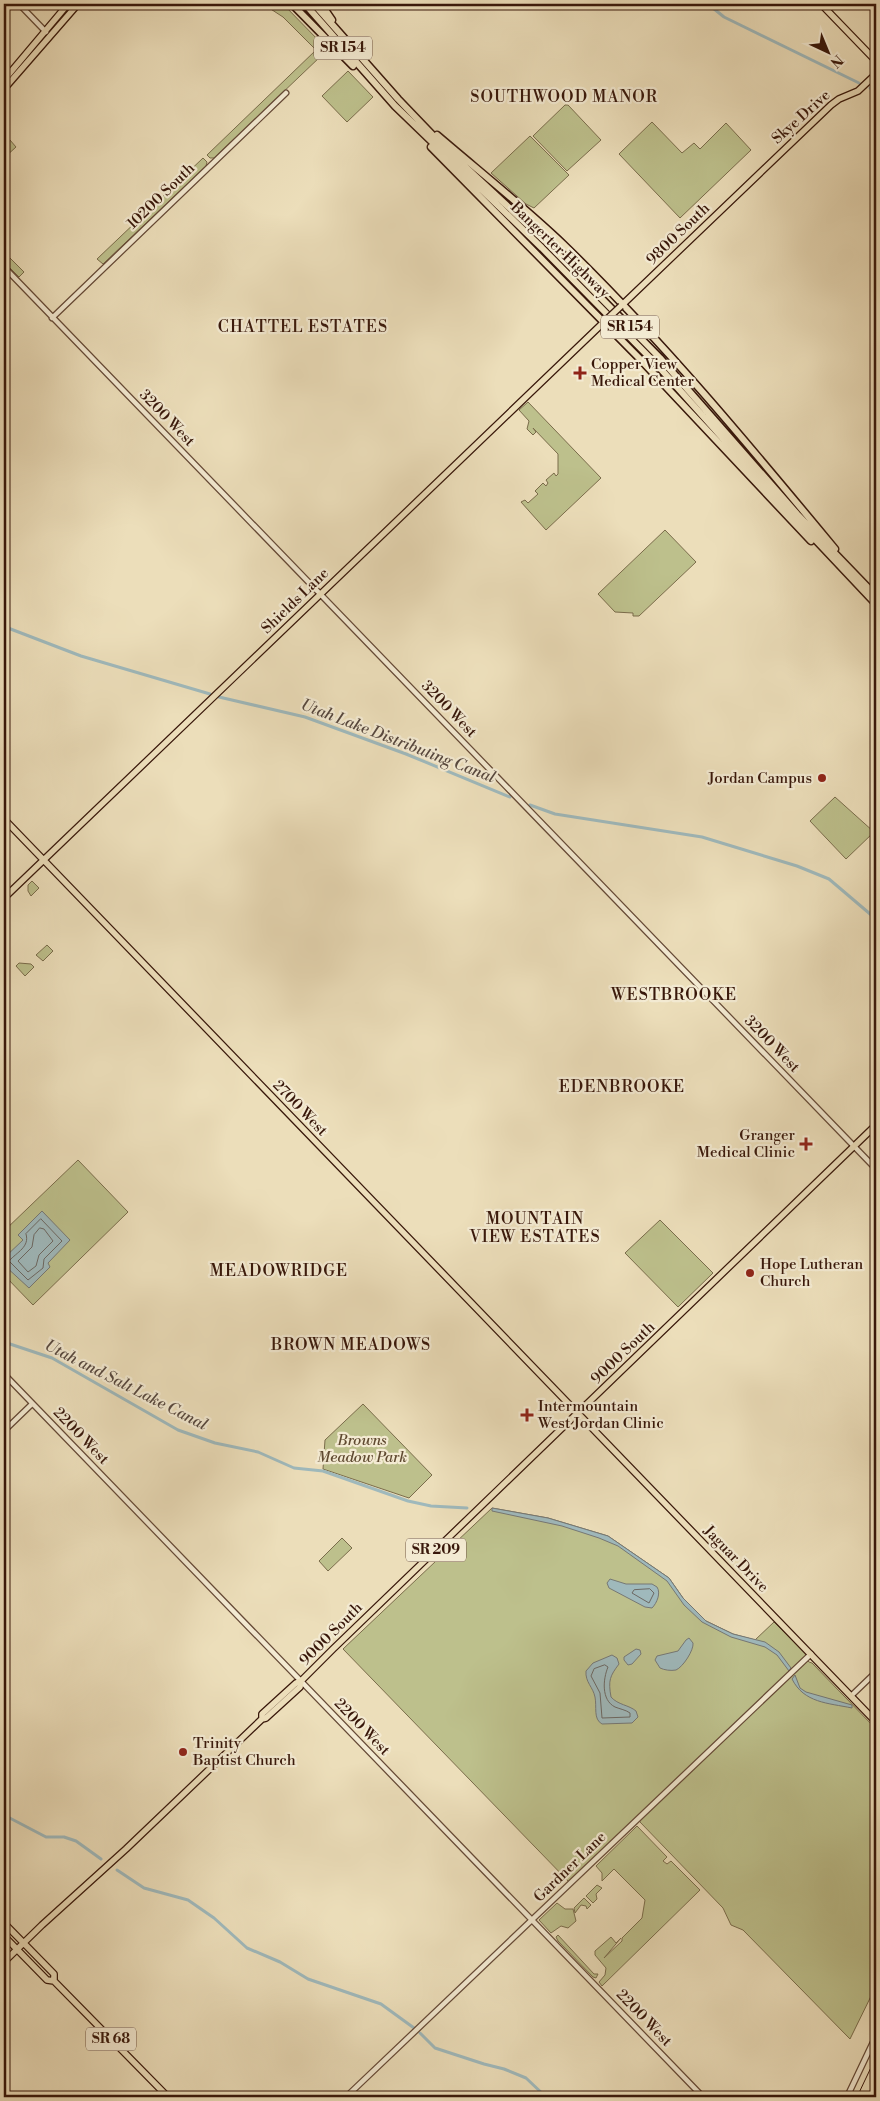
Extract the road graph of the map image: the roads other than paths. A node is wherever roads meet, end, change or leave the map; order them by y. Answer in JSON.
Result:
{"nodes":[{"id":1,"x":19,"y":4,"type":"edge"},
{"id":2,"x":68,"y":4,"type":"edge"},
{"id":3,"x":78,"y":4,"type":"edge"},
{"id":4,"x":292,"y":4,"type":"edge"},
{"id":5,"x":305,"y":4,"type":"edge"},
{"id":6,"x":314,"y":4,"type":"edge"},
{"id":7,"x":322,"y":4,"type":"edge"},
{"id":8,"x":821,"y":4,"type":"edge"},
{"id":9,"x":45,"y":31,"type":"junction"},
{"id":10,"x":50,"y":37,"type":"junction"},
{"id":11,"x":876,"y":61,"type":"edge"},
{"id":12,"x":876,"y":74,"type":"edge"},
{"id":13,"x":4,"y":80,"type":"edge"},
{"id":14,"x":4,"y":89,"type":"edge"},
{"id":15,"x":384,"y":89,"type":"junction"},
{"id":16,"x":286,"y":93,"type":"dead end"},
{"id":17,"x":409,"y":116,"type":"junction"},
{"id":18,"x":769,"y":164,"type":"joint"},
{"id":19,"x":4,"y":267,"type":"edge"},
{"id":20,"x":622,"y":305,"type":"junction"},
{"id":21,"x":52,"y":318,"type":"junction"},
{"id":22,"x":604,"y":323,"type":"junction"},
{"id":23,"x":858,"y":582,"type":"junction"},
{"id":24,"x":320,"y":594,"type":"junction"},
{"id":25,"x":876,"y":596,"type":"edge"},
{"id":26,"x":876,"y":604,"type":"edge"},
{"id":27,"x":4,"y":819,"type":"edge"},
{"id":28,"x":44,"y":860,"type":"junction"},
{"id":29,"x":4,"y":898,"type":"edge"},
{"id":30,"x":876,"y":1125,"type":"edge"},
{"id":31,"x":854,"y":1146,"type":"junction"},
{"id":32,"x":876,"y":1169,"type":"edge"},
{"id":33,"x":4,"y":1374,"type":"edge"},
{"id":34,"x":32,"y":1404,"type":"junction"},
{"id":35,"x":578,"y":1414,"type":"junction"},
{"id":36,"x":4,"y":1431,"type":"edge"},
{"id":37,"x":811,"y":1654,"type":"junction"},
{"id":38,"x":876,"y":1672,"type":"edge"},
{"id":39,"x":301,"y":1682,"type":"junction"},
{"id":40,"x":851,"y":1696,"type":"junction"},
{"id":41,"x":876,"y":1722,"type":"edge"},
{"id":42,"x":532,"y":1920,"type":"junction"},
{"id":43,"x":4,"y":1923,"type":"edge"},
{"id":44,"x":4,"y":1936,"type":"edge"},
{"id":45,"x":23,"y":1943,"type":"junction"},
{"id":46,"x":17,"y":1949,"type":"junction"},
{"id":47,"x":4,"y":1962,"type":"edge"},
{"id":48,"x":54,"y":1981,"type":"junction"},
{"id":49,"x":876,"y":2036,"type":"edge"},
{"id":50,"x":168,"y":2097,"type":"edge"},
{"id":51,"x":346,"y":2097,"type":"edge"},
{"id":52,"x":703,"y":2097,"type":"edge"},
{"id":53,"x":847,"y":2097,"type":"edge"}],
"edges":[{"from":1,"to":9,"type":"street"},
{"from":2,"to":9,"type":"main road"},
{"from":3,"to":10,"type":"main road"},
{"from":4,"to":15,"type":"highway"},
{"from":5,"to":15,"type":"highway","name":"Bangerter Highway","number":"SR 154"},
{"from":6,"to":15,"type":"highway","name":"Bangerter Highway","number":"SR 154"},
{"from":7,"to":15,"type":"highway"},
{"from":8,"to":11,"type":"main road"},
{"from":9,"to":10,"type":"street"},
{"from":9,"to":13,"type":"main road"},
{"from":10,"to":14,"type":"main road"},
{"from":12,"to":18,"type":"main road","name":"Skye Drive"},
{"from":15,"to":17,"type":"highway","name":"Bangerter Highway","number":"SR 154"},
{"from":16,"to":21,"type":"street","name":"10200 South"},
{"from":17,"to":20,"type":"highway"},
{"from":17,"to":22,"type":"highway"},
{"from":17,"to":23,"type":"highway","name":"Bangerter Highway","number":"SR 154"},
{"from":18,"to":20,"type":"main road","name":"9800 South"},
{"from":19,"to":21,"type":"street","name":"3200 West"},
{"from":20,"to":22,"type":"main road","name":"9800 South","bridge":true},
{"from":20,"to":23,"type":"highway"},
{"from":21,"to":24,"type":"street","name":"3200 West"},
{"from":22,"to":23,"type":"highway"},
{"from":22,"to":24,"type":"main road","name":"Shields Lane"},
{"from":23,"to":25,"type":"highway","name":"Bangerter Highway","number":"SR 154"},
{"from":23,"to":26,"type":"highway","name":"Bangerter Highway","number":"SR 154"},
{"from":24,"to":28,"type":"main road","name":"Shields Lane"},
{"from":24,"to":31,"type":"street","name":"3200 West"},
{"from":27,"to":28,"type":"main road","name":"2700 West"},
{"from":28,"to":29,"type":"main road","name":"Shields Lane"},
{"from":28,"to":35,"type":"main road","name":"2700 West"},
{"from":30,"to":31,"type":"main road","name":"9000 South","number":"SR 209"},
{"from":31,"to":32,"type":"street","name":"3200 West"},
{"from":31,"to":35,"type":"main road","name":"9000 South","number":"SR 209"},
{"from":33,"to":34,"type":"street","name":"2200 West"},
{"from":34,"to":36,"type":"street"},
{"from":34,"to":39,"type":"street","name":"2200 West"},
{"from":35,"to":37,"type":"main road","name":"Jaguar Drive"},
{"from":35,"to":39,"type":"main road","name":"9000 South","number":"SR 209"},
{"from":37,"to":40,"type":"main road","name":"Jaguar Drive"},
{"from":37,"to":42,"type":"street","name":"Gardner Lane"},
{"from":38,"to":40,"type":"street"},
{"from":39,"to":42,"type":"street","name":"2200 West"},
{"from":39,"to":45,"type":"main road","name":"9000 South","number":"SR 209"},
{"from":40,"to":41,"type":"main road","name":"Jaguar Drive"},
{"from":42,"to":51,"type":"street","name":"Gardner Lane"},
{"from":42,"to":52,"type":"street","name":"2200 West"},
{"from":43,"to":45,"type":"main road","number":"SR 68"},
{"from":44,"to":46,"type":"main road","number":"SR 68"},
{"from":45,"to":46,"type":"main road","name":"9000 South","number":"SR 209"},
{"from":45,"to":48,"type":"main road","number":"SR 68"},
{"from":46,"to":47,"type":"main road","name":"9000 South","number":"SR 209"},
{"from":46,"to":48,"type":"main road","number":"SR 68"},
{"from":48,"to":50,"type":"main road","number":"SR 68"},
{"from":49,"to":53,"type":"street"}]}
